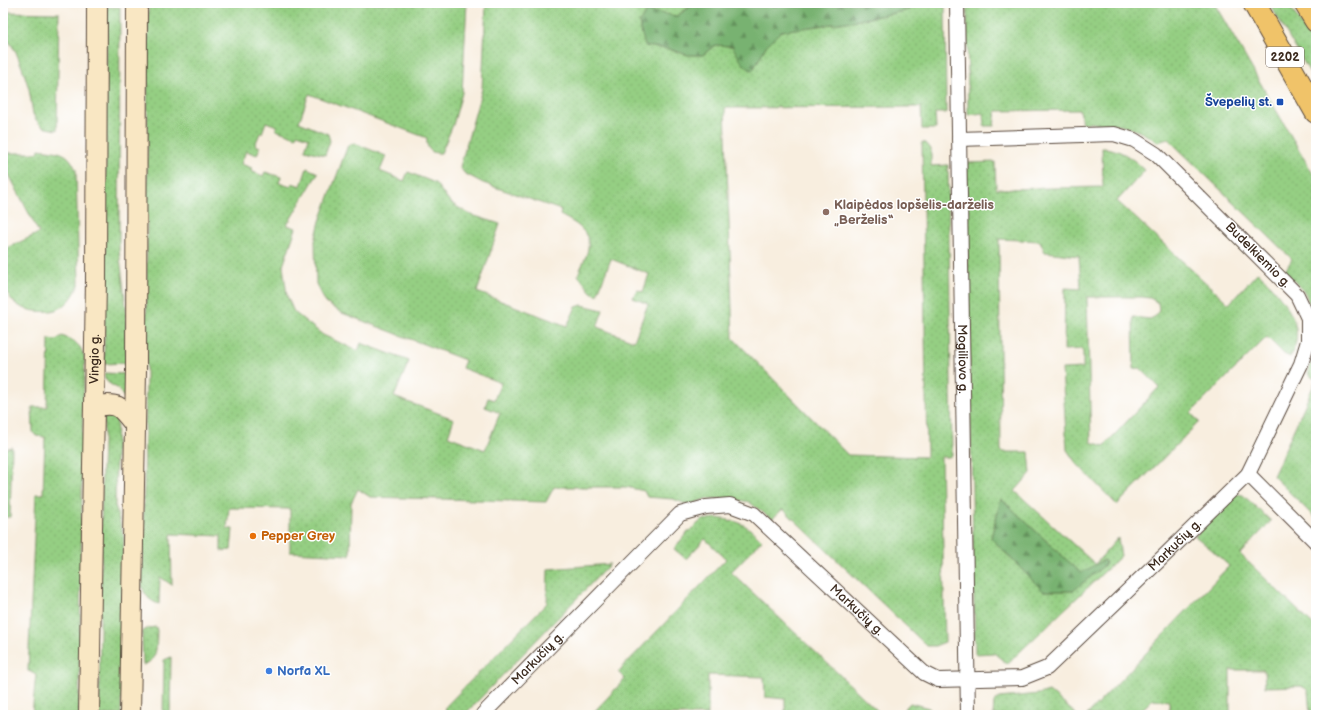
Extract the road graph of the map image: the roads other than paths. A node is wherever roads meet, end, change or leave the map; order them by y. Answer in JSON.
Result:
{"nodes":[{"id":1,"x":97,"y":3,"type":"edge"},
{"id":2,"x":138,"y":3,"type":"edge"},
{"id":3,"x":957,"y":3,"type":"edge"},
{"id":4,"x":1254,"y":3,"type":"edge"},
{"id":5,"x":1306,"y":3,"type":"edge"},
{"id":6,"x":1316,"y":21,"type":"edge"},
{"id":7,"x":1316,"y":112,"type":"edge"},
{"id":8,"x":959,"y":138,"type":"junction"},
{"id":9,"x":94,"y":407,"type":"junction"},
{"id":10,"x":135,"y":425,"type":"junction"},
{"id":11,"x":1248,"y":474,"type":"junction"},
{"id":12,"x":1316,"y":542,"type":"edge"},
{"id":13,"x":967,"y":680,"type":"junction"},
{"id":14,"x":483,"y":714,"type":"dead end"},
{"id":15,"x":89,"y":715,"type":"edge"},
{"id":16,"x":130,"y":715,"type":"edge"},
{"id":17,"x":968,"y":715,"type":"edge"}],
"edges":[{"from":1,"to":9,"type":"main road","name":"Vingio g."},
{"from":2,"to":10,"type":"main road"},
{"from":3,"to":8,"type":"street","name":"Mogiliovo g."},
{"from":4,"to":7,"type":"main road","number":"2202"},
{"from":5,"to":6,"type":"main road"},
{"from":8,"to":11,"type":"street","name":"Budelkiemio g."},
{"from":8,"to":13,"type":"street","name":"Mogiliovo g."},
{"from":9,"to":10,"type":"main road"},
{"from":9,"to":15,"type":"main road","name":"Vingio g."},
{"from":10,"to":16,"type":"main road"},
{"from":11,"to":12,"type":"street"},
{"from":11,"to":13,"type":"street","name":"Markučių g."},
{"from":13,"to":14,"type":"street","name":"Markučių g."},
{"from":13,"to":17,"type":"street","name":"Mogiliovo g."}]}
